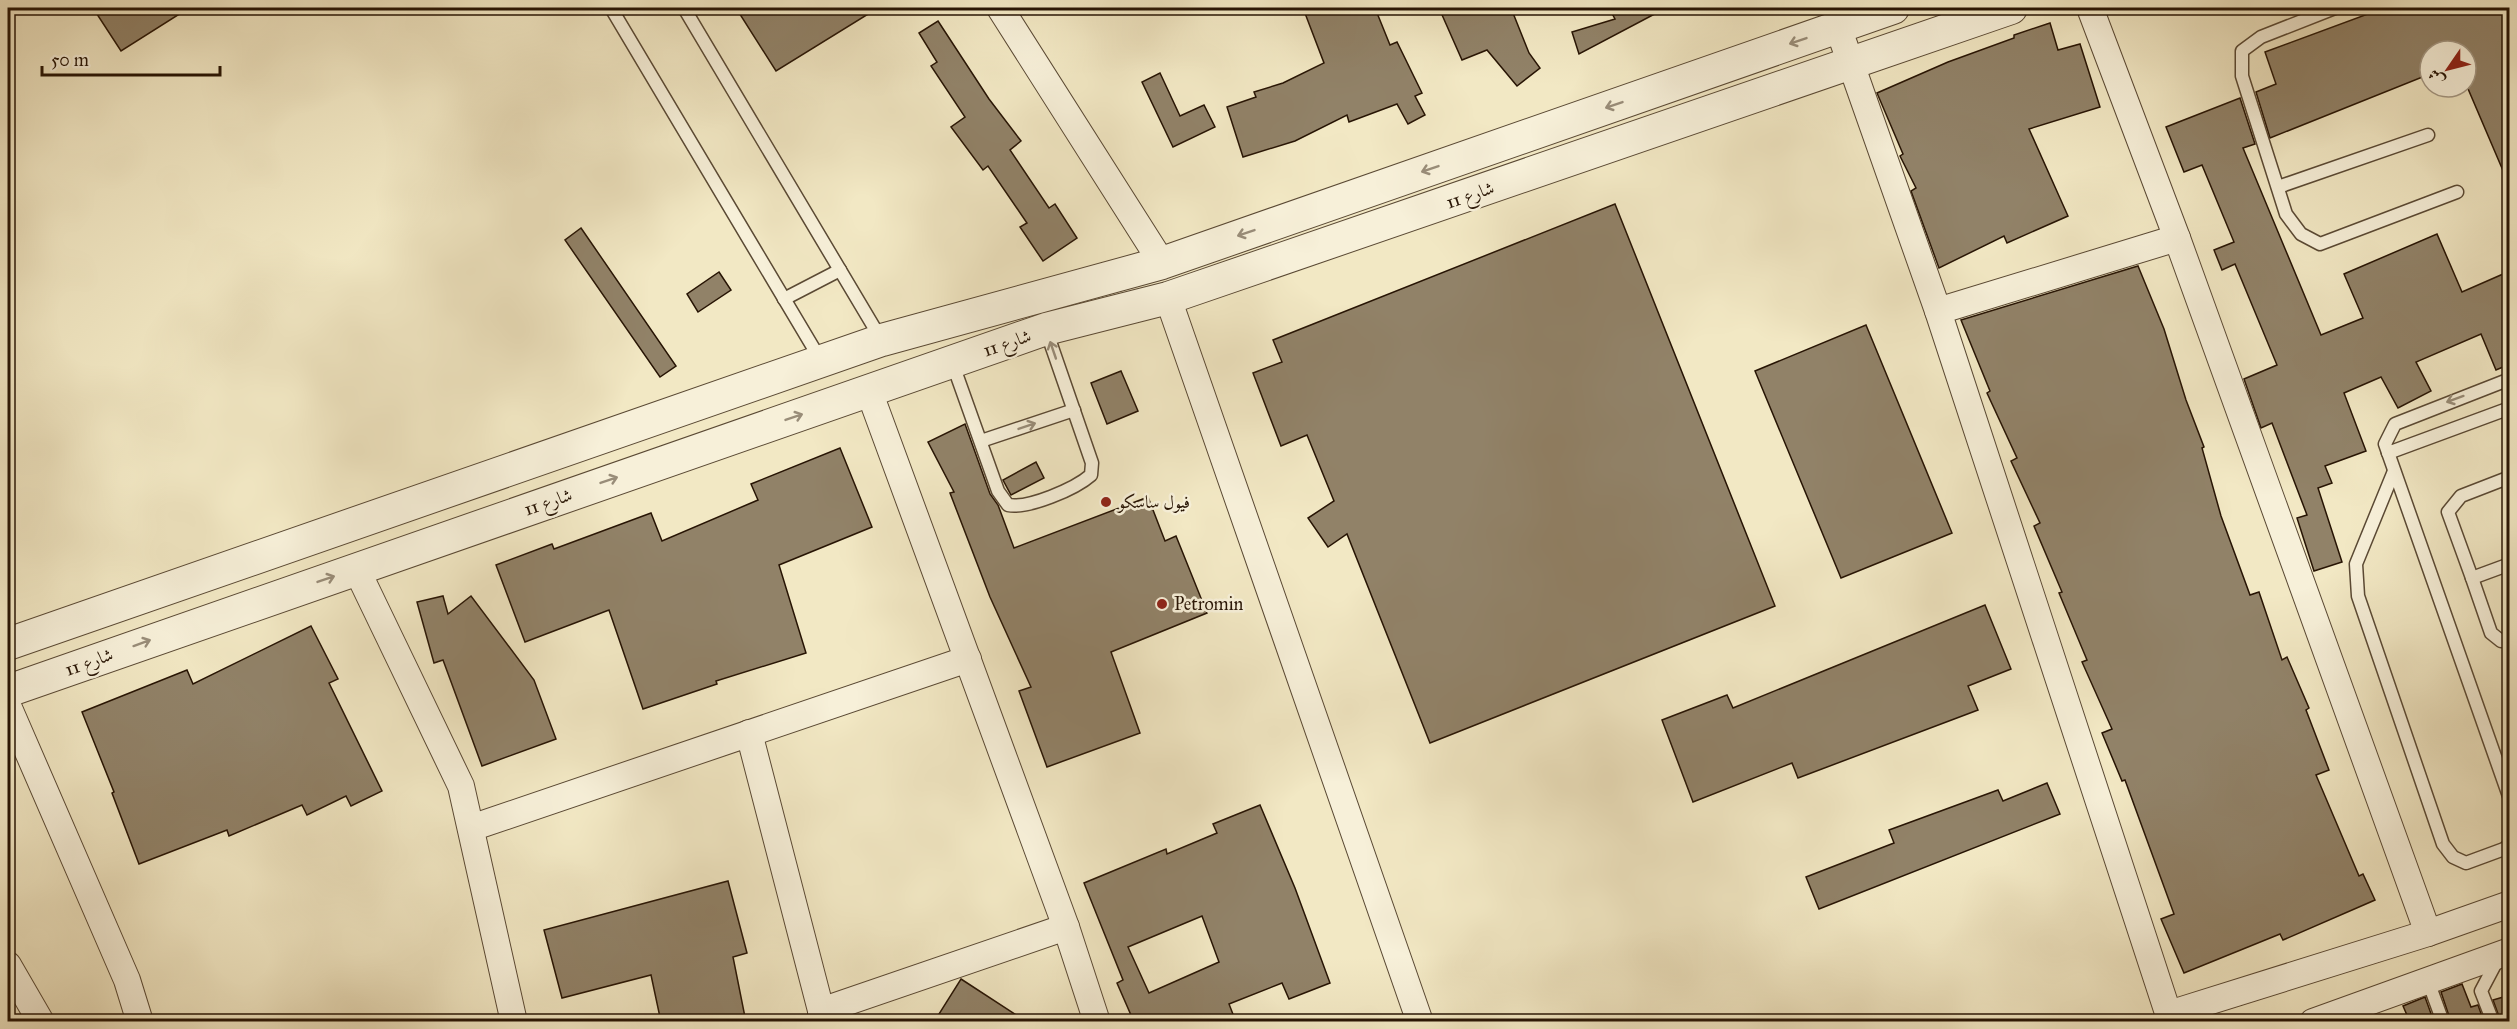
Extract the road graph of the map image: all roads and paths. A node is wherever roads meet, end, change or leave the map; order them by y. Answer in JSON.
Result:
{"nodes":[{"id":1,"x":611,"y":8,"type":"edge"},
{"id":2,"x":684,"y":8,"type":"edge"},
{"id":3,"x":1000,"y":8,"type":"edge"},
{"id":4,"x":1893,"y":8,"type":"edge"},
{"id":5,"x":2011,"y":8,"type":"edge"},
{"id":6,"x":2090,"y":8,"type":"edge"},
{"id":7,"x":2334,"y":8,"type":"edge"},
{"id":8,"x":1838,"y":27,"type":"junction"},
{"id":9,"x":1850,"y":65,"type":"junction"},
{"id":10,"x":2428,"y":135,"type":"dead end"},
{"id":11,"x":2278,"y":187,"type":"junction"},
{"id":12,"x":2457,"y":192,"type":"dead end"},
{"id":13,"x":2177,"y":238,"type":"junction"},
{"id":14,"x":1162,"y":263,"type":"junction"},
{"id":15,"x":840,"y":270,"type":"junction"},
{"id":16,"x":1168,"y":298,"type":"junction"},
{"id":17,"x":784,"y":299,"type":"junction"},
{"id":18,"x":1938,"y":311,"type":"junction"},
{"id":19,"x":1046,"y":329,"type":"junction"},
{"id":20,"x":882,"y":340,"type":"junction"},
{"id":21,"x":821,"y":360,"type":"junction"},
{"id":22,"x":952,"y":362,"type":"junction"},
{"id":23,"x":2510,"y":379,"type":"edge"},
{"id":24,"x":869,"y":391,"type":"junction"},
{"id":25,"x":2510,"y":408,"type":"edge"},
{"id":26,"x":1074,"y":410,"type":"junction"},
{"id":27,"x":981,"y":441,"type":"junction"},
{"id":28,"x":2388,"y":453,"type":"junction"},
{"id":29,"x":2394,"y":471,"type":"junction"},
{"id":30,"x":2510,"y":477,"type":"edge"},
{"id":31,"x":2510,"y":564,"type":"edge"},
{"id":32,"x":356,"y":568,"type":"junction"},
{"id":33,"x":2472,"y":578,"type":"junction"},
{"id":34,"x":2510,"y":641,"type":"edge"},
{"id":35,"x":8,"y":644,"type":"edge"},
{"id":36,"x":968,"y":659,"type":"junction"},
{"id":37,"x":8,"y":691,"type":"edge"},
{"id":38,"x":8,"y":706,"type":"edge"},
{"id":39,"x":749,"y":734,"type":"junction"},
{"id":40,"x":2510,"y":799,"type":"edge"},
{"id":41,"x":471,"y":828,"type":"junction"},
{"id":42,"x":2510,"y":844,"type":"edge"},
{"id":43,"x":2510,"y":904,"type":"edge"},
{"id":44,"x":1066,"y":927,"type":"junction"},
{"id":45,"x":2428,"y":933,"type":"junction"},
{"id":46,"x":2505,"y":953,"type":"edge"},
{"id":47,"x":8,"y":965,"type":"edge"},
{"id":48,"x":2428,"y":981,"type":"junction"},
{"id":49,"x":822,"y":1016,"type":"edge"},
{"id":50,"x":2170,"y":1018,"type":"edge"},
{"id":51,"x":41,"y":1022,"type":"edge"},
{"id":52,"x":140,"y":1022,"type":"edge"},
{"id":53,"x":514,"y":1022,"type":"edge"},
{"id":54,"x":1097,"y":1022,"type":"edge"},
{"id":55,"x":1420,"y":1022,"type":"edge"},
{"id":56,"x":2313,"y":1022,"type":"edge"},
{"id":57,"x":2443,"y":1022,"type":"edge"},
{"id":58,"x":2493,"y":1022,"type":"edge"}],
"edges":[{"from":1,"to":17,"type":"lane"},
{"from":2,"to":15,"type":"lane"},
{"from":3,"to":14,"type":"street"},
{"from":4,"to":8,"type":"street","name":"شارع 11"},
{"from":5,"to":9,"type":"street","name":"شارع 11"},
{"from":6,"to":13,"type":"street"},
{"from":7,"to":11,"type":"lane"},
{"from":8,"to":9,"type":"street"},
{"from":8,"to":14,"type":"street","name":"شارع 11","one_way":true},
{"from":9,"to":16,"type":"street","name":"شارع 11"},
{"from":9,"to":18,"type":"street"},
{"from":10,"to":11,"type":"lane"},
{"from":11,"to":12,"type":"lane"},
{"from":13,"to":18,"type":"street"},
{"from":13,"to":45,"type":"street"},
{"from":14,"to":20,"type":"street","name":"شارع 11"},
{"from":15,"to":17,"type":"lane"},
{"from":15,"to":20,"type":"lane"},
{"from":16,"to":19,"type":"street","name":"شارع 11"},
{"from":16,"to":55,"type":"street"},
{"from":17,"to":21,"type":"lane"},
{"from":18,"to":50,"type":"street"},
{"from":19,"to":22,"type":"street","name":"شارع 11"},
{"from":26,"to":19,"type":"lane","one_way":true},
{"from":20,"to":21,"type":"street","name":"شارع 11"},
{"from":21,"to":35,"type":"street","name":"شارع 11"},
{"from":22,"to":24,"type":"street","name":"شارع 11"},
{"from":22,"to":27,"type":"lane"},
{"from":23,"to":28,"type":"lane","one_way":true},
{"from":32,"to":24,"type":"street","name":"شارع 11","one_way":true},
{"from":24,"to":36,"type":"street"},
{"from":25,"to":28,"type":"lane"},
{"from":27,"to":26,"type":"lane","one_way":true},
{"from":26,"to":27,"type":"lane"},
{"from":28,"to":29,"type":"lane"},
{"from":29,"to":40,"type":"lane"},
{"from":29,"to":42,"type":"lane"},
{"from":30,"to":33,"type":"lane"},
{"from":31,"to":33,"type":"lane"},
{"from":37,"to":32,"type":"street","name":"شارع 11","one_way":true},
{"from":32,"to":41,"type":"street"},
{"from":33,"to":34,"type":"lane"},
{"from":36,"to":39,"type":"street"},
{"from":36,"to":44,"type":"street"},
{"from":38,"to":52,"type":"street"},
{"from":39,"to":41,"type":"street"},
{"from":39,"to":49,"type":"street"},
{"from":41,"to":53,"type":"street"},
{"from":43,"to":45,"type":"street"},
{"from":44,"to":49,"type":"street"},
{"from":44,"to":54,"type":"street"},
{"from":45,"to":50,"type":"street"},
{"from":46,"to":48,"type":"street"},
{"from":46,"to":58,"type":"lane"},
{"from":47,"to":51,"type":"street"},
{"from":48,"to":56,"type":"street"},
{"from":48,"to":57,"type":"lane"}]}
